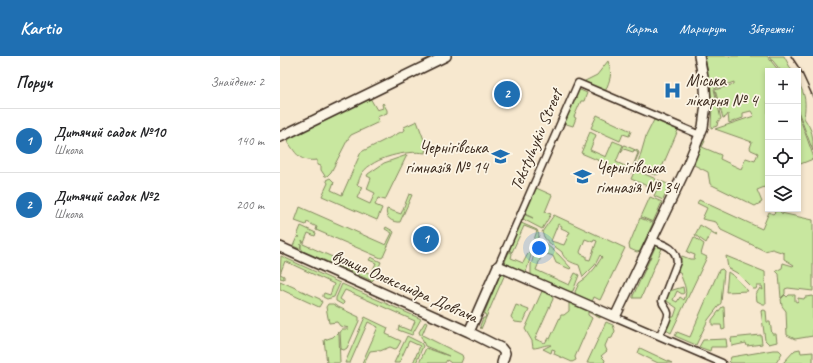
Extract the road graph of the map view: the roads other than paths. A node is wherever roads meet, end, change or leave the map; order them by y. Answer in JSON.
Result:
{"nodes":[{"id":1,"x":446,"y":56,"type":"edge"},
{"id":2,"x":699,"y":56,"type":"edge"},
{"id":3,"x":700,"y":135,"type":"junction"},
{"id":4,"x":280,"y":137,"type":"edge"},
{"id":5,"x":652,"y":240,"type":"junction"},
{"id":6,"x":280,"y":247,"type":"edge"},
{"id":7,"x":498,"y":266,"type":"junction"},
{"id":8,"x":615,"y":317,"type":"junction"},
{"id":9,"x":469,"y":332,"type":"junction"},
{"id":10,"x":660,"y":335,"type":"junction"},
{"id":11,"x":502,"y":363,"type":"edge"},
{"id":12,"x":722,"y":363,"type":"edge"}],
"edges":[{"from":1,"to":4,"type":"street"},
{"from":2,"to":3,"type":"street"},
{"from":3,"to":5,"type":"street"},
{"from":3,"to":7,"type":"street","name":"Tekstylnykiv Street"},
{"from":5,"to":8,"type":"street"},
{"from":5,"to":10,"type":"street"},
{"from":6,"to":9,"type":"street","name":"вулиця Олександра Довгача"},
{"from":7,"to":8,"type":"street"},
{"from":7,"to":9,"type":"street","name":"Tekstylnykiv Street"},
{"from":8,"to":10,"type":"street"},
{"from":9,"to":11,"type":"street","name":"вулиця Олександра Довгача"},
{"from":10,"to":12,"type":"street"}]}
